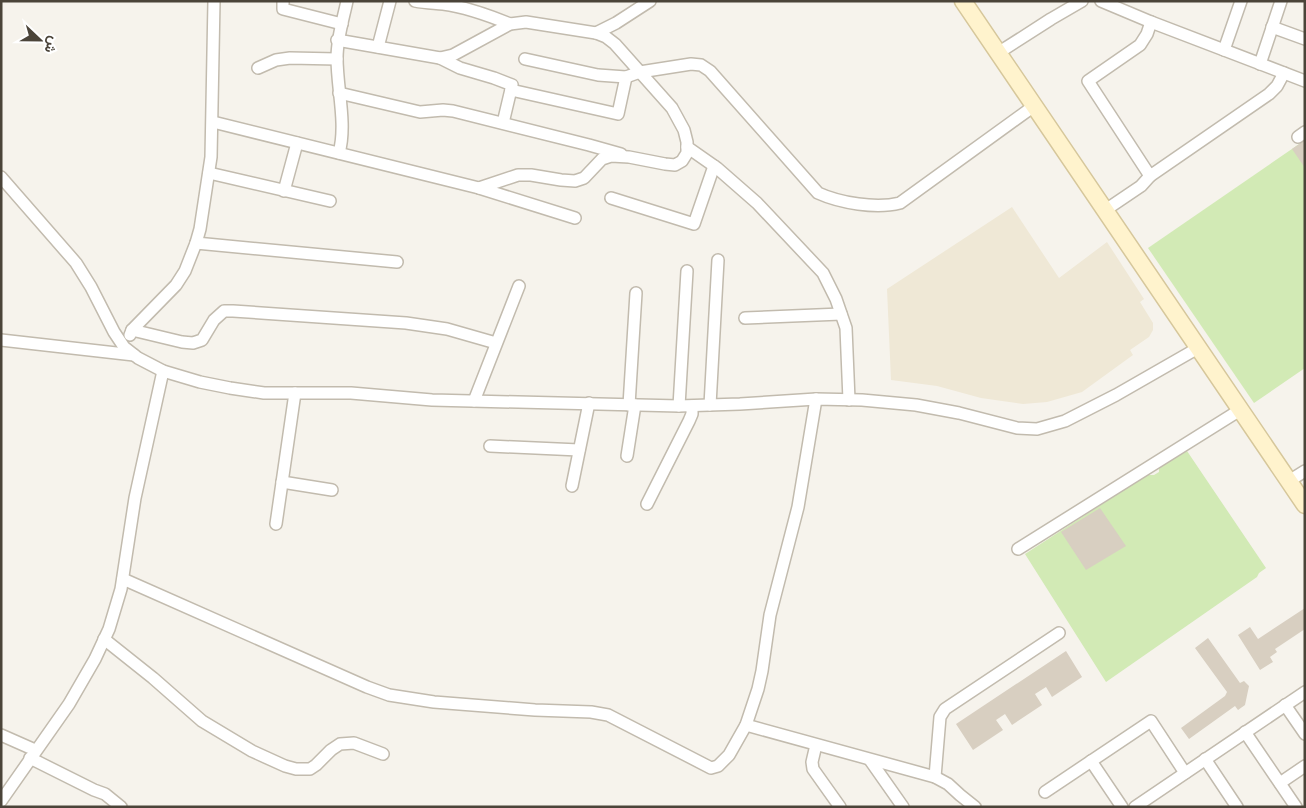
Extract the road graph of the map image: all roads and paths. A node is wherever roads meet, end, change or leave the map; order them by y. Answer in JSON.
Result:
{"nodes":[{"id":1,"x":214,"y":1,"type":"edge"},
{"id":2,"x":283,"y":1,"type":"edge"},
{"id":3,"x":347,"y":1,"type":"edge"},
{"id":4,"x":390,"y":1,"type":"edge"},
{"id":5,"x":415,"y":1,"type":"edge"},
{"id":6,"x":650,"y":1,"type":"edge"},
{"id":7,"x":963,"y":1,"type":"edge"},
{"id":8,"x":1082,"y":1,"type":"edge"},
{"id":9,"x":1101,"y":1,"type":"edge"},
{"id":10,"x":1240,"y":1,"type":"edge"},
{"id":11,"x":1280,"y":1,"type":"edge"},
{"id":12,"x":1150,"y":22,"type":"junction"},
{"id":13,"x":342,"y":24,"type":"junction"},
{"id":14,"x":510,"y":24,"type":"junction"},
{"id":15,"x":1272,"y":27,"type":"junction"},
{"id":16,"x":596,"y":33,"type":"junction"},
{"id":17,"x":1305,"y":39,"type":"edge"},
{"id":18,"x":337,"y":40,"type":"junction"},
{"id":19,"x":378,"y":47,"type":"junction"},
{"id":20,"x":1224,"y":50,"type":"junction"},
{"id":21,"x":998,"y":54,"type":"junction"},
{"id":22,"x":440,"y":58,"type":"junction"},
{"id":23,"x":337,"y":59,"type":"junction"},
{"id":24,"x":525,"y":59,"type":"dead end"},
{"id":25,"x":1260,"y":64,"type":"junction"},
{"id":26,"x":258,"y":68,"type":"dead end"},
{"id":27,"x":640,"y":72,"type":"junction"},
{"id":28,"x":1284,"y":73,"type":"junction"},
{"id":29,"x":626,"y":77,"type":"junction"},
{"id":30,"x":1305,"y":81,"type":"edge"},
{"id":31,"x":511,"y":90,"type":"junction"},
{"id":32,"x":339,"y":93,"type":"junction"},
{"id":33,"x":1034,"y":106,"type":"junction"},
{"id":34,"x":213,"y":122,"type":"junction"},
{"id":35,"x":503,"y":123,"type":"junction"},
{"id":36,"x":297,"y":143,"type":"junction"},
{"id":37,"x":687,"y":147,"type":"junction"},
{"id":38,"x":339,"y":154,"type":"junction"},
{"id":39,"x":629,"y":157,"type":"junction"},
{"id":40,"x":714,"y":166,"type":"junction"},
{"id":41,"x":209,"y":173,"type":"junction"},
{"id":42,"x":1150,"y":176,"type":"junction"},
{"id":43,"x":1,"y":177,"type":"edge"},
{"id":44,"x":479,"y":188,"type":"junction"},
{"id":45,"x":284,"y":191,"type":"junction"},
{"id":46,"x":611,"y":198,"type":"dead end"},
{"id":47,"x":330,"y":201,"type":"dead end"},
{"id":48,"x":1104,"y":211,"type":"junction"},
{"id":49,"x":575,"y":218,"type":"dead end"},
{"id":50,"x":196,"y":243,"type":"junction"},
{"id":51,"x":718,"y":260,"type":"dead end"},
{"id":52,"x":398,"y":262,"type":"dead end"},
{"id":53,"x":687,"y":271,"type":"dead end"},
{"id":54,"x":519,"y":286,"type":"dead end"},
{"id":55,"x":636,"y":293,"type":"dead end"},
{"id":56,"x":841,"y":314,"type":"junction"},
{"id":57,"x":745,"y":318,"type":"dead end"},
{"id":58,"x":132,"y":330,"type":"junction"},
{"id":59,"x":1,"y":340,"type":"edge"},
{"id":60,"x":496,"y":343,"type":"junction"},
{"id":61,"x":124,"y":347,"type":"junction"},
{"id":62,"x":1198,"y":348,"type":"junction"},
{"id":63,"x":134,"y":355,"type":"junction"},
{"id":64,"x":163,"y":371,"type":"junction"},
{"id":65,"x":295,"y":393,"type":"junction"},
{"id":66,"x":816,"y":399,"type":"junction"},
{"id":67,"x":849,"y":400,"type":"junction"},
{"id":68,"x":474,"y":401,"type":"junction"},
{"id":69,"x":589,"y":403,"type":"junction"},
{"id":70,"x":632,"y":405,"type":"junction"},
{"id":71,"x":710,"y":405,"type":"junction"},
{"id":72,"x":679,"y":406,"type":"junction"},
{"id":73,"x":692,"y":406,"type":"junction"},
{"id":74,"x":1240,"y":410,"type":"junction"},
{"id":75,"x":490,"y":446,"type":"dead end"},
{"id":76,"x":579,"y":450,"type":"junction"},
{"id":77,"x":627,"y":456,"type":"dead end"},
{"id":78,"x":1305,"y":471,"type":"edge"},
{"id":79,"x":1289,"y":481,"type":"junction"},
{"id":80,"x":282,"y":482,"type":"junction"},
{"id":81,"x":572,"y":486,"type":"dead end"},
{"id":82,"x":332,"y":490,"type":"dead end"},
{"id":83,"x":647,"y":504,"type":"dead end"},
{"id":84,"x":1305,"y":505,"type":"edge"},
{"id":85,"x":276,"y":524,"type":"dead end"},
{"id":86,"x":1018,"y":549,"type":"dead end"},
{"id":87,"x":123,"y":579,"type":"junction"},
{"id":88,"x":1059,"y":633,"type":"dead end"},
{"id":89,"x":104,"y":639,"type":"junction"},
{"id":90,"x":1305,"y":692,"type":"edge"},
{"id":91,"x":1285,"y":705,"type":"junction"},
{"id":92,"x":746,"y":725,"type":"junction"},
{"id":93,"x":1245,"y":732,"type":"junction"},
{"id":94,"x":1305,"y":734,"type":"edge"},
{"id":95,"x":1,"y":736,"type":"edge"},
{"id":96,"x":816,"y":745,"type":"junction"},
{"id":97,"x":33,"y":754,"type":"junction"},
{"id":98,"x":383,"y":754,"type":"dead end"},
{"id":99,"x":1205,"y":759,"type":"junction"},
{"id":100,"x":870,"y":760,"type":"junction"},
{"id":101,"x":1091,"y":761,"type":"junction"},
{"id":102,"x":1305,"y":766,"type":"edge"},
{"id":103,"x":1186,"y":773,"type":"junction"},
{"id":104,"x":935,"y":777,"type":"junction"},
{"id":105,"x":1280,"y":782,"type":"junction"},
{"id":106,"x":1044,"y":792,"type":"dead end"},
{"id":107,"x":1,"y":802,"type":"edge"},
{"id":108,"x":121,"y":807,"type":"edge"},
{"id":109,"x":840,"y":807,"type":"edge"},
{"id":110,"x":903,"y":807,"type":"edge"},
{"id":111,"x":975,"y":807,"type":"edge"},
{"id":112,"x":1122,"y":807,"type":"edge"},
{"id":113,"x":1135,"y":807,"type":"edge"},
{"id":114,"x":1237,"y":807,"type":"edge"},
{"id":115,"x":1296,"y":807,"type":"edge"}],
"edges":[{"from":1,"to":34,"type":"street"},
{"from":2,"to":13,"type":"street"},
{"from":3,"to":13,"type":"street"},
{"from":4,"to":19,"type":"street"},
{"from":5,"to":14,"type":"street"},
{"from":6,"to":16,"type":"street"},
{"from":7,"to":21,"type":"street"},
{"from":8,"to":21,"type":"street"},
{"from":9,"to":12,"type":"street"},
{"from":10,"to":20,"type":"street"},
{"from":11,"to":15,"type":"street"},
{"from":12,"to":20,"type":"street"},
{"from":12,"to":42,"type":"street"},
{"from":13,"to":18,"type":"street"},
{"from":14,"to":16,"type":"street"},
{"from":14,"to":22,"type":"street"},
{"from":15,"to":17,"type":"street"},
{"from":15,"to":25,"type":"street"},
{"from":16,"to":27,"type":"street"},
{"from":18,"to":19,"type":"street"},
{"from":18,"to":23,"type":"street"},
{"from":19,"to":22,"type":"street"},
{"from":20,"to":25,"type":"street"},
{"from":21,"to":33,"type":"street"},
{"from":22,"to":31,"type":"street"},
{"from":23,"to":26,"type":"street"},
{"from":23,"to":32,"type":"street"},
{"from":24,"to":29,"type":"street"},
{"from":25,"to":28,"type":"street"},
{"from":27,"to":29,"type":"street"},
{"from":27,"to":33,"type":"street"},
{"from":27,"to":37,"type":"street"},
{"from":28,"to":30,"type":"street"},
{"from":28,"to":42,"type":"street"},
{"from":29,"to":31,"type":"street"},
{"from":31,"to":35,"type":"street"},
{"from":32,"to":35,"type":"street"},
{"from":32,"to":38,"type":"street"},
{"from":33,"to":48,"type":"street"},
{"from":34,"to":36,"type":"street"},
{"from":34,"to":41,"type":"street"},
{"from":35,"to":39,"type":"street"},
{"from":36,"to":38,"type":"street"},
{"from":36,"to":45,"type":"street"},
{"from":37,"to":39,"type":"street"},
{"from":37,"to":40,"type":"street"},
{"from":38,"to":44,"type":"street"},
{"from":39,"to":44,"type":"street"},
{"from":40,"to":46,"type":"street"},
{"from":40,"to":56,"type":"street"},
{"from":41,"to":45,"type":"street"},
{"from":41,"to":50,"type":"street"},
{"from":42,"to":48,"type":"street"},
{"from":43,"to":61,"type":"street"},
{"from":44,"to":49,"type":"street"},
{"from":45,"to":47,"type":"street"},
{"from":48,"to":62,"type":"street"},
{"from":50,"to":52,"type":"street"},
{"from":50,"to":58,"type":"street"},
{"from":51,"to":71,"type":"street"},
{"from":53,"to":72,"type":"street"},
{"from":54,"to":60,"type":"street"},
{"from":55,"to":70,"type":"street"},
{"from":56,"to":57,"type":"street"},
{"from":56,"to":67,"type":"street"},
{"from":58,"to":60,"type":"street"},
{"from":58,"to":61,"type":"street"},
{"from":59,"to":63,"type":"street"},
{"from":60,"to":68,"type":"street"},
{"from":61,"to":63,"type":"street"},
{"from":62,"to":67,"type":"street"},
{"from":62,"to":74,"type":"street"},
{"from":63,"to":64,"type":"street"},
{"from":64,"to":65,"type":"street"},
{"from":64,"to":87,"type":"street"},
{"from":65,"to":68,"type":"street"},
{"from":65,"to":80,"type":"street"},
{"from":66,"to":67,"type":"street"},
{"from":66,"to":71,"type":"street"},
{"from":66,"to":92,"type":"street"},
{"from":68,"to":69,"type":"street"},
{"from":69,"to":70,"type":"street"},
{"from":69,"to":76,"type":"street"},
{"from":70,"to":72,"type":"street"},
{"from":70,"to":77,"type":"street"},
{"from":71,"to":73,"type":"street"},
{"from":72,"to":73,"type":"street"},
{"from":73,"to":83,"type":"street"},
{"from":74,"to":79,"type":"street"},
{"from":74,"to":86,"type":"street"},
{"from":75,"to":76,"type":"street"},
{"from":76,"to":81,"type":"street"},
{"from":78,"to":79,"type":"street"},
{"from":79,"to":84,"type":"street"},
{"from":80,"to":82,"type":"street"},
{"from":80,"to":85,"type":"street"},
{"from":87,"to":89,"type":"street"},
{"from":87,"to":92,"type":"street"},
{"from":88,"to":104,"type":"street"},
{"from":89,"to":97,"type":"street"},
{"from":89,"to":98,"type":"street"},
{"from":90,"to":91,"type":"street"},
{"from":91,"to":93,"type":"street"},
{"from":91,"to":94,"type":"street"},
{"from":92,"to":96,"type":"street"},
{"from":93,"to":99,"type":"street"},
{"from":93,"to":105,"type":"street"},
{"from":95,"to":97,"type":"street"},
{"from":96,"to":100,"type":"street"},
{"from":96,"to":109,"type":"street"},
{"from":97,"to":107,"type":"street"},
{"from":97,"to":108,"type":"street"},
{"from":99,"to":103,"type":"street"},
{"from":99,"to":114,"type":"street"},
{"from":100,"to":104,"type":"street"},
{"from":100,"to":110,"type":"street"},
{"from":101,"to":103,"type":"street"},
{"from":101,"to":106,"type":"street"},
{"from":101,"to":112,"type":"street"},
{"from":102,"to":105,"type":"street"},
{"from":103,"to":113,"type":"street"},
{"from":104,"to":111,"type":"street"},
{"from":105,"to":115,"type":"street"}]}
